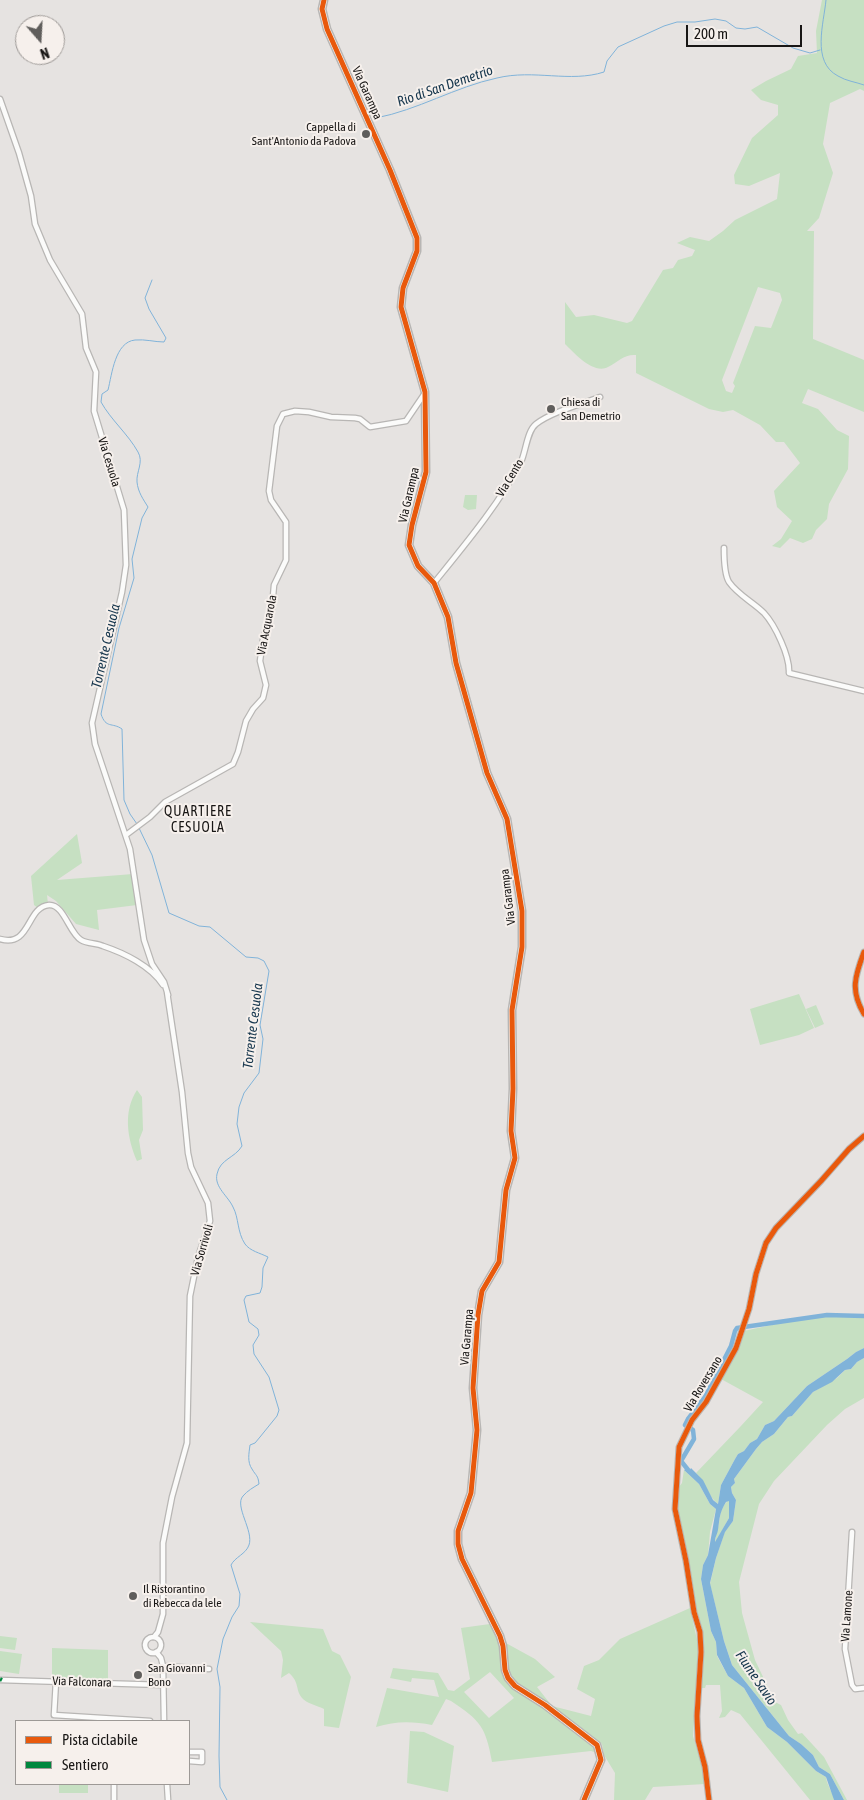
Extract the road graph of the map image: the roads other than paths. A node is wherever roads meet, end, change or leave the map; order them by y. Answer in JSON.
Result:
{"nodes":[{"id":1,"x":324,"y":0,"type":"edge"},
{"id":2,"x":0,"y":99,"type":"edge"},
{"id":3,"x":425,"y":392,"type":"junction"},
{"id":4,"x":600,"y":397,"type":"dead end"},
{"id":5,"x":724,"y":548,"type":"dead end"},
{"id":6,"x":434,"y":583,"type":"junction"},
{"id":7,"x":864,"y":691,"type":"edge"},
{"id":8,"x":126,"y":835,"type":"junction"},
{"id":9,"x":0,"y":939,"type":"edge"},
{"id":10,"x":864,"y":952,"type":"edge"},
{"id":11,"x":168,"y":995,"type":"junction"},
{"id":12,"x":864,"y":1014,"type":"edge"},
{"id":13,"x":864,"y":1136,"type":"edge"},
{"id":14,"x":852,"y":1532,"type":"dead end"},
{"id":15,"x":156,"y":1638,"type":"junction"},
{"id":16,"x":158,"y":1651,"type":"junction"},
{"id":17,"x":163,"y":1666,"type":"junction"},
{"id":18,"x":209,"y":1669,"type":"dead end"},
{"id":19,"x":0,"y":1680,"type":"edge"},
{"id":20,"x":56,"y":1681,"type":"junction"},
{"id":21,"x":163,"y":1685,"type":"junction"},
{"id":22,"x":864,"y":1688,"type":"edge"},
{"id":23,"x":97,"y":1719,"type":"edge"},
{"id":24,"x":124,"y":1720,"type":"edge"},
{"id":25,"x":164,"y":1720,"type":"edge"},
{"id":26,"x":190,"y":1752,"type":"edge"},
{"id":27,"x":190,"y":1761,"type":"edge"},
{"id":28,"x":114,"y":1785,"type":"edge"},
{"id":29,"x":168,"y":1785,"type":"edge"},
{"id":30,"x":114,"y":1800,"type":"edge"},
{"id":31,"x":168,"y":1800,"type":"edge"},
{"id":32,"x":584,"y":1800,"type":"edge"},
{"id":33,"x":709,"y":1800,"type":"edge"}],
"edges":[{"from":1,"to":3,"type":"street","name":"Via Garampa"},
{"from":2,"to":8,"type":"street","name":"Via Cesuola"},
{"from":3,"to":6,"type":"street","name":"Via Garampa"},
{"from":3,"to":8,"type":"street","name":"Via Acquarola"},
{"from":4,"to":6,"type":"street","name":"Via Cento"},
{"from":5,"to":7,"type":"street"},
{"from":6,"to":32,"type":"street","name":"Via Garampa"},
{"from":8,"to":11,"type":"street"},
{"from":9,"to":11,"type":"street","name":"Via Sorrivoli"},
{"from":10,"to":12,"type":"street"},
{"from":11,"to":15,"type":"street","name":"Via Sorrivoli"},
{"from":13,"to":33,"type":"street","name":"Via Roversano"},
{"from":14,"to":22,"type":"street","name":"Via Lamone"},
{"from":15,"to":16,"type":"street"},
{"from":15,"to":16,"type":"street"},
{"from":16,"to":17,"type":"street"},
{"from":17,"to":18,"type":"street"},
{"from":17,"to":21,"type":"street"},
{"from":19,"to":20,"type":"street","name":"Via Falconara"},
{"from":20,"to":21,"type":"street","name":"Via Falconara"},
{"from":20,"to":23,"type":"street"},
{"from":21,"to":25,"type":"street"},
{"from":23,"to":24,"type":"street"},
{"from":26,"to":27,"type":"street"},
{"from":28,"to":30,"type":"street"},
{"from":29,"to":31,"type":"street"}]}
